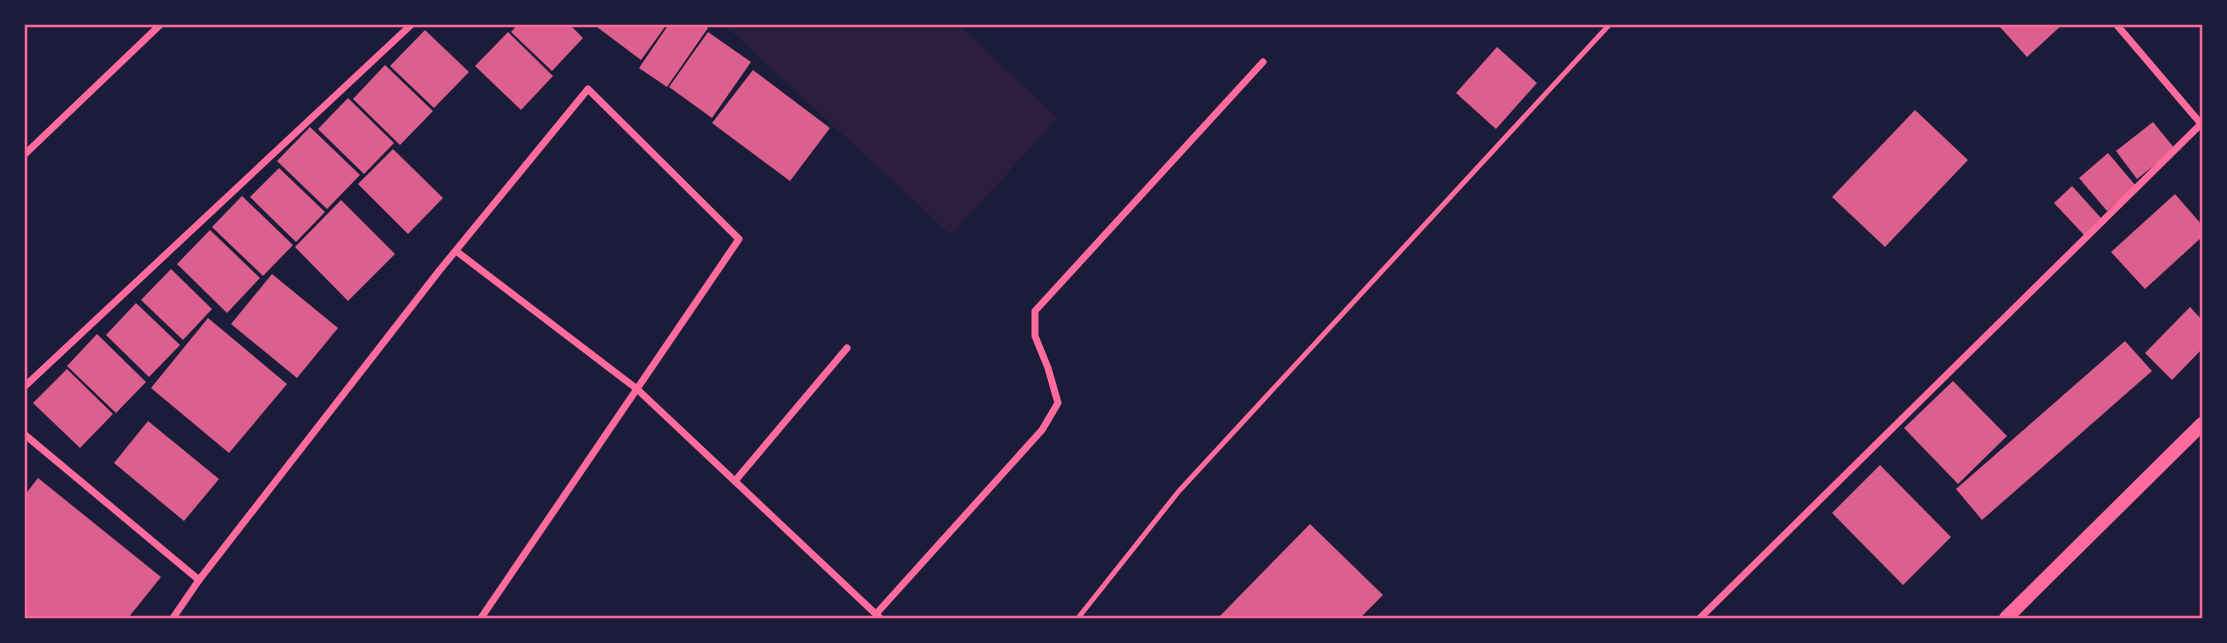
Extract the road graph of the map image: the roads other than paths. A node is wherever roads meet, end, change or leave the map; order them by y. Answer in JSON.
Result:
{"nodes":[{"id":1,"x":161,"y":24,"type":"edge"},
{"id":2,"x":412,"y":24,"type":"edge"},
{"id":3,"x":1610,"y":24,"type":"edge"},
{"id":4,"x":2116,"y":24,"type":"edge"},
{"id":5,"x":1264,"y":62,"type":"dead end"},
{"id":6,"x":2202,"y":125,"type":"edge"},
{"id":7,"x":24,"y":155,"type":"edge"},
{"id":8,"x":456,"y":251,"type":"junction"},
{"id":9,"x":847,"y":348,"type":"dead end"},
{"id":10,"x":24,"y":387,"type":"edge"},
{"id":11,"x":637,"y":389,"type":"junction"},
{"id":12,"x":2203,"y":424,"type":"edge"},
{"id":13,"x":24,"y":433,"type":"edge"},
{"id":14,"x":735,"y":481,"type":"junction"},
{"id":15,"x":199,"y":580,"type":"junction"},
{"id":16,"x":878,"y":616,"type":"edge"},
{"id":17,"x":173,"y":618,"type":"edge"},
{"id":18,"x":481,"y":618,"type":"edge"},
{"id":19,"x":1078,"y":618,"type":"edge"},
{"id":20,"x":1700,"y":618,"type":"edge"},
{"id":21,"x":2006,"y":618,"type":"edge"}],
"edges":[{"from":1,"to":7,"type":"street"},
{"from":2,"to":10,"type":"street"},
{"from":3,"to":19,"type":"lane"},
{"from":4,"to":6,"type":"street"},
{"from":5,"to":16,"type":"street"},
{"from":6,"to":20,"type":"street"},
{"from":8,"to":11,"type":"street"},
{"from":8,"to":11,"type":"street"},
{"from":8,"to":15,"type":"street"},
{"from":9,"to":14,"type":"street"},
{"from":11,"to":14,"type":"street"},
{"from":11,"to":18,"type":"street"},
{"from":12,"to":21,"type":"main road"},
{"from":13,"to":15,"type":"street"},
{"from":14,"to":16,"type":"street"},
{"from":15,"to":17,"type":"street"}]}
